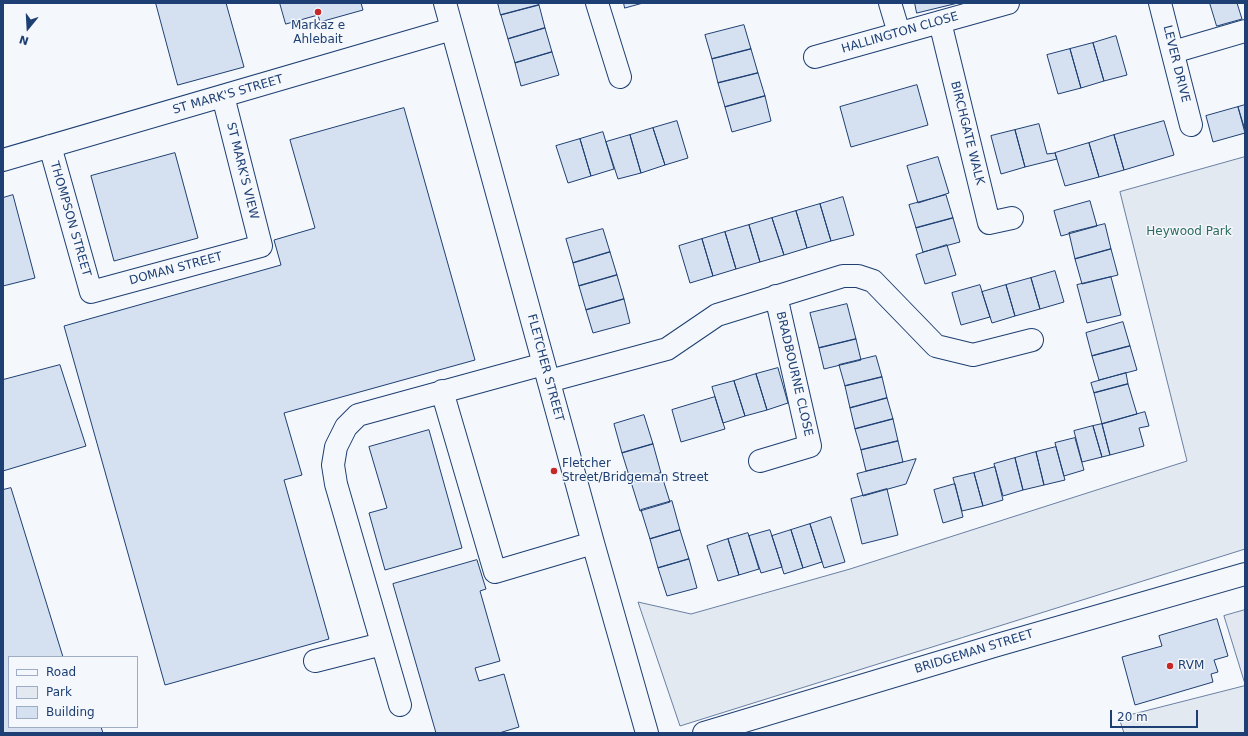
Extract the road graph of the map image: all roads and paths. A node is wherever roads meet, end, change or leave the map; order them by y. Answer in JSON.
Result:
{"nodes":[{"id":1,"x":445,"y":3,"type":"edge"},
{"id":2,"x":597,"y":3,"type":"edge"},
{"id":3,"x":890,"y":3,"type":"edge"},
{"id":4,"x":1008,"y":3,"type":"edge"},
{"id":5,"x":1160,"y":3,"type":"edge"},
{"id":6,"x":940,"y":22,"type":"junction"},
{"id":7,"x":452,"y":30,"type":"junction"},
{"id":8,"x":1245,"y":31,"type":"edge"},
{"id":9,"x":899,"y":33,"type":"junction"},
{"id":10,"x":1173,"y":52,"type":"junction"},
{"id":11,"x":814,"y":57,"type":"dead end"},
{"id":12,"x":620,"y":77,"type":"dead end"},
{"id":13,"x":223,"y":96,"type":"junction"},
{"id":14,"x":1191,"y":125,"type":"dead end"},
{"id":15,"x":50,"y":146,"type":"junction"},
{"id":16,"x":3,"y":160,"type":"edge"},
{"id":17,"x":1012,"y":218,"type":"dead end"},
{"id":18,"x":261,"y":246,"type":"joint"},
{"id":19,"x":91,"y":292,"type":"joint"},
{"id":20,"x":776,"y":296,"type":"junction"},
{"id":21,"x":1032,"y":340,"type":"dead end"},
{"id":22,"x":546,"y":372,"type":"junction"},
{"id":23,"x":442,"y":391,"type":"junction"},
{"id":24,"x":760,"y":461,"type":"dead end"},
{"id":25,"x":593,"y":543,"type":"junction"},
{"id":26,"x":1245,"y":574,"type":"edge"},
{"id":27,"x":382,"y":644,"type":"junction"},
{"id":28,"x":315,"y":661,"type":"dead end"},
{"id":29,"x":400,"y":705,"type":"dead end"},
{"id":30,"x":648,"y":733,"type":"edge"},
{"id":31,"x":704,"y":733,"type":"edge"}],
"edges":[{"from":1,"to":7,"type":"street","name":"FLETCHER STREET"},
{"from":2,"to":12,"type":"street"},
{"from":3,"to":9,"type":"street"},
{"from":4,"to":6,"type":"street","name":"HALLINGTON CLOSE"},
{"from":5,"to":10,"type":"street","name":"LEVER DRIVE"},
{"from":6,"to":9,"type":"street","name":"HALLINGTON CLOSE"},
{"from":6,"to":17,"type":"street","name":"BIRCHGATE WALK"},
{"from":7,"to":13,"type":"street","name":"ST MARK'S STREET"},
{"from":7,"to":22,"type":"street","name":"FLETCHER STREET"},
{"from":8,"to":10,"type":"street"},
{"from":9,"to":11,"type":"street","name":"HALLINGTON CLOSE"},
{"from":10,"to":14,"type":"street","name":"LEVER DRIVE"},
{"from":13,"to":15,"type":"street","name":"ST MARK'S STREET"},
{"from":13,"to":18,"type":"street","name":"ST MARK'S VIEW"},
{"from":15,"to":16,"type":"street","name":"ST MARK'S STREET"},
{"from":15,"to":19,"type":"street","name":"THOMPSON STREET"},
{"from":18,"to":19,"type":"street","name":"DOMAN STREET"},
{"from":20,"to":21,"type":"street","name":"BRADBOURNE CLOSE"},
{"from":20,"to":22,"type":"street","name":"BRADBOURNE CLOSE"},
{"from":20,"to":24,"type":"street","name":"BRADBOURNE CLOSE"},
{"from":22,"to":23,"type":"street","name":"BRADBOURNE CLOSE"},
{"from":22,"to":25,"type":"street","name":"FLETCHER STREET"},
{"from":23,"to":25,"type":"street"},
{"from":23,"to":27,"type":"street","name":"BRADBOURNE CLOSE"},
{"from":25,"to":30,"type":"street","name":"FLETCHER STREET"},
{"from":26,"to":31,"type":"street","name":"BRIDGEMAN STREET"},
{"from":27,"to":28,"type":"street"},
{"from":27,"to":29,"type":"street","name":"BRADBOURNE CLOSE"}]}
